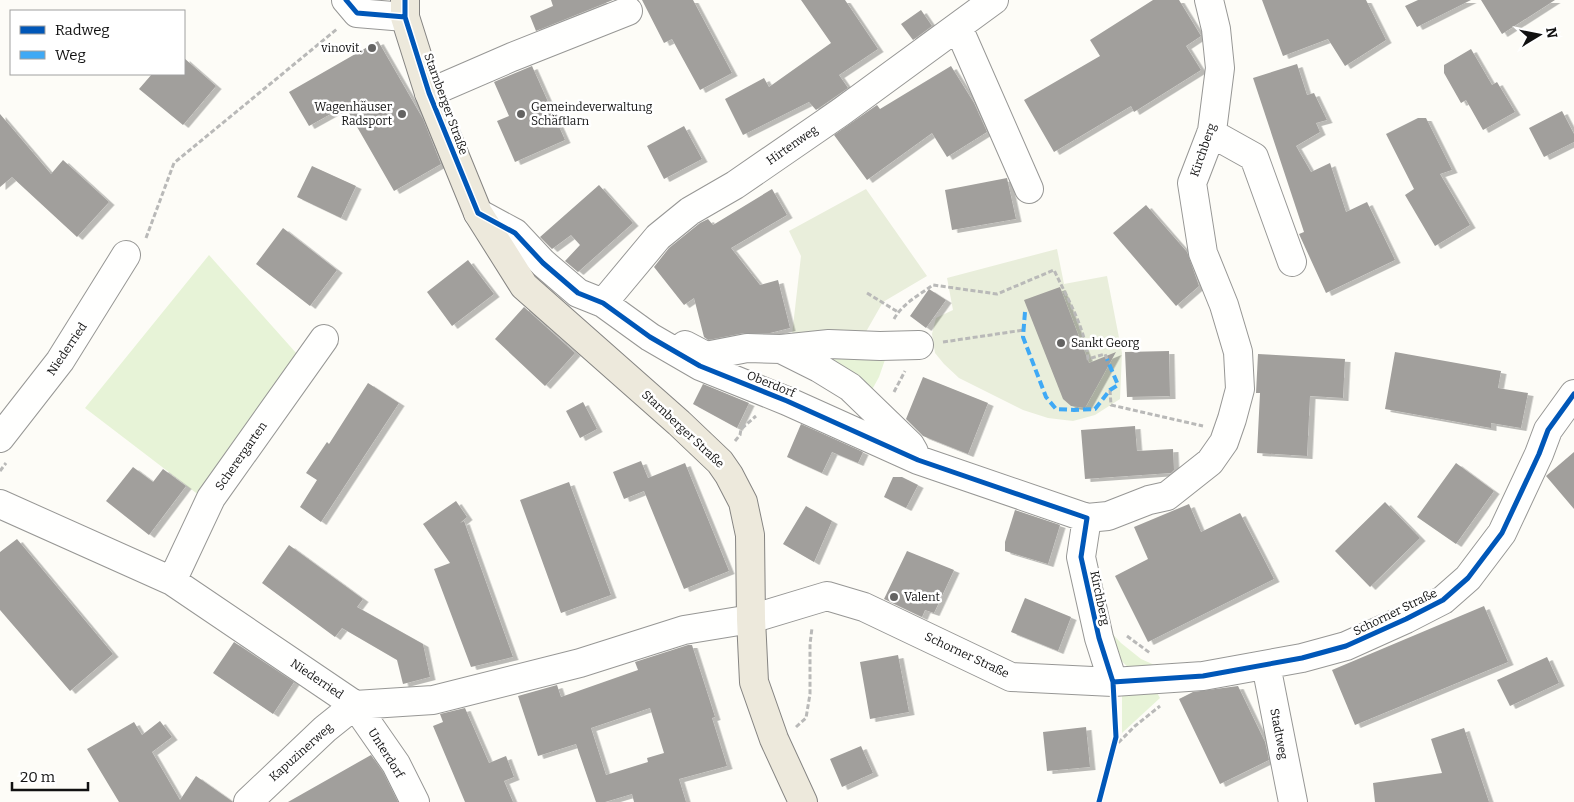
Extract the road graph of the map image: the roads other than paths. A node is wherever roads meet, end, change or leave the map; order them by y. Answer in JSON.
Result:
{"nodes":[{"id":1,"x":994,"y":0,"type":"edge"},
{"id":2,"x":1210,"y":0,"type":"edge"},
{"id":3,"x":352,"y":6,"type":"edge"},
{"id":4,"x":405,"y":8,"type":"edge"},
{"id":5,"x":628,"y":11,"type":"dead end"},
{"id":6,"x":958,"y":27,"type":"junction"},
{"id":7,"x":429,"y":93,"type":"junction"},
{"id":8,"x":1211,"y":133,"type":"junction"},
{"id":9,"x":1028,"y":190,"type":"dead end"},
{"id":10,"x":478,"y":213,"type":"junction"},
{"id":11,"x":135,"y":249,"type":"road end"},
{"id":12,"x":1292,"y":262,"type":"dead end"},
{"id":13,"x":603,"y":303,"type":"junction"},
{"id":14,"x":650,"y":336,"type":"junction"},
{"id":15,"x":324,"y":339,"type":"dead end"},
{"id":16,"x":920,"y":345,"type":"road end"},
{"id":17,"x":781,"y":349,"type":"junction"},
{"id":18,"x":1574,"y":394,"type":"edge"},
{"id":19,"x":0,"y":438,"type":"edge"},
{"id":20,"x":918,"y":460,"type":"junction"},
{"id":21,"x":0,"y":504,"type":"edge"},
{"id":22,"x":1087,"y":518,"type":"junction"},
{"id":23,"x":172,"y":581,"type":"junction"},
{"id":24,"x":751,"y":619,"type":"junction"},
{"id":25,"x":1266,"y":665,"type":"junction"},
{"id":26,"x":1113,"y":682,"type":"junction"},
{"id":27,"x":355,"y":705,"type":"junction"},
{"id":28,"x":248,"y":802,"type":"edge"},
{"id":29,"x":415,"y":802,"type":"edge"},
{"id":30,"x":803,"y":802,"type":"edge"},
{"id":31,"x":1292,"y":802,"type":"edge"}],
"edges":[{"from":1,"to":6,"type":"street","name":"Hirtenweg"},
{"from":2,"to":8,"type":"street","name":"Kirchberg"},
{"from":3,"to":4,"type":"street"},
{"from":4,"to":7,"type":"main road","name":"Starnberger Straße"},
{"from":5,"to":7,"type":"street"},
{"from":6,"to":9,"type":"street"},
{"from":6,"to":13,"type":"street","name":"Hirtenweg"},
{"from":7,"to":10,"type":"main road","name":"Starnberger Straße"},
{"from":8,"to":12,"type":"street"},
{"from":8,"to":22,"type":"street","name":"Kirchberg"},
{"from":10,"to":13,"type":"street","name":"Oberdorf"},
{"from":10,"to":24,"type":"main road","name":"Starnberger Straße"},
{"from":11,"to":19,"type":"street","name":"Niederried"},
{"from":13,"to":14,"type":"street","name":"Oberdorf"},
{"from":14,"to":17,"type":"street"},
{"from":14,"to":20,"type":"street","name":"Oberdorf"},
{"from":15,"to":23,"type":"street","name":"Scherergarten"},
{"from":16,"to":17,"type":"street"},
{"from":17,"to":20,"type":"street"},
{"from":18,"to":25,"type":"street","name":"Schorner Straße"},
{"from":20,"to":22,"type":"street","name":"Oberdorf"},
{"from":21,"to":23,"type":"street","name":"Niederried"},
{"from":22,"to":26,"type":"street","name":"Kirchberg"},
{"from":23,"to":27,"type":"street","name":"Niederried"},
{"from":24,"to":26,"type":"street","name":"Schorner Straße"},
{"from":24,"to":27,"type":"street","name":"Niederried"},
{"from":24,"to":30,"type":"main road","name":"Starnberger Straße"},
{"from":25,"to":26,"type":"street","name":"Schorner Straße"},
{"from":25,"to":31,"type":"street","name":"Stadtweg"},
{"from":27,"to":28,"type":"street","name":"Kapuzinerweg"},
{"from":27,"to":29,"type":"street","name":"Unterdorf"}]}
